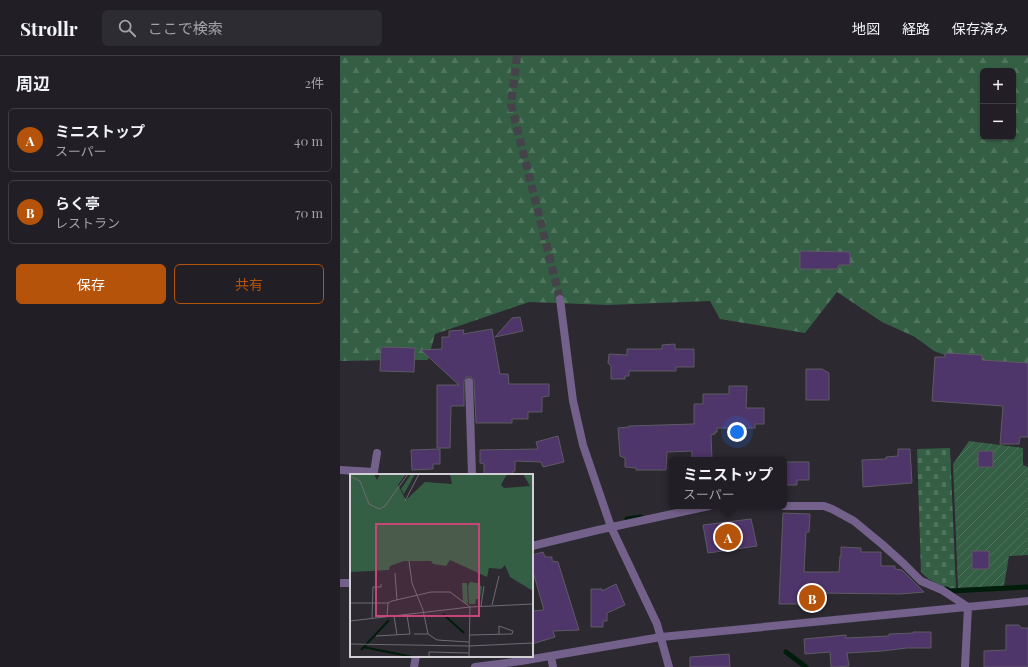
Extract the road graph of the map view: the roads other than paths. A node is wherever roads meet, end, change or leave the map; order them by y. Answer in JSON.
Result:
{"nodes":[{"id":1,"x":560,"y":299,"type":"tunnel mouth"},
{"id":2,"x":469,"y":382,"type":"dead end"},
{"id":3,"x":377,"y":453,"type":"dead end"},
{"id":4,"x":340,"y":470,"type":"edge"},
{"id":5,"x":472,"y":474,"type":"edge"},
{"id":6,"x":787,"y":506,"type":"edge"},
{"id":7,"x":695,"y":509,"type":"edge"},
{"id":8,"x":611,"y":527,"type":"junction"},
{"id":9,"x":533,"y":546,"type":"edge"},
{"id":10,"x":350,"y":582,"type":"edge"},
{"id":11,"x":340,"y":583,"type":"edge"},
{"id":12,"x":1028,"y":602,"type":"edge"},
{"id":13,"x":968,"y":607,"type":"junction"},
{"id":14,"x":661,"y":637,"type":"junction"},
{"id":15,"x":551,"y":656,"type":"junction"},
{"id":16,"x":416,"y":657,"type":"edge"},
{"id":17,"x":414,"y":667,"type":"edge"},
{"id":18,"x":475,"y":667,"type":"edge"},
{"id":19,"x":552,"y":667,"type":"edge"},
{"id":20,"x":669,"y":667,"type":"edge"},
{"id":21,"x":966,"y":667,"type":"edge"}],
"edges":[{"from":1,"to":8,"type":"street"},
{"from":2,"to":5,"type":"street"},
{"from":3,"to":4,"type":"street"},
{"from":6,"to":13,"type":"street"},
{"from":7,"to":8,"type":"street"},
{"from":8,"to":9,"type":"street"},
{"from":8,"to":14,"type":"street"},
{"from":10,"to":11,"type":"street"},
{"from":12,"to":13,"type":"street"},
{"from":13,"to":14,"type":"street"},
{"from":13,"to":21,"type":"street"},
{"from":14,"to":15,"type":"street"},
{"from":14,"to":20,"type":"street"},
{"from":15,"to":18,"type":"street"},
{"from":15,"to":19,"type":"street"},
{"from":16,"to":17,"type":"street"}]}
